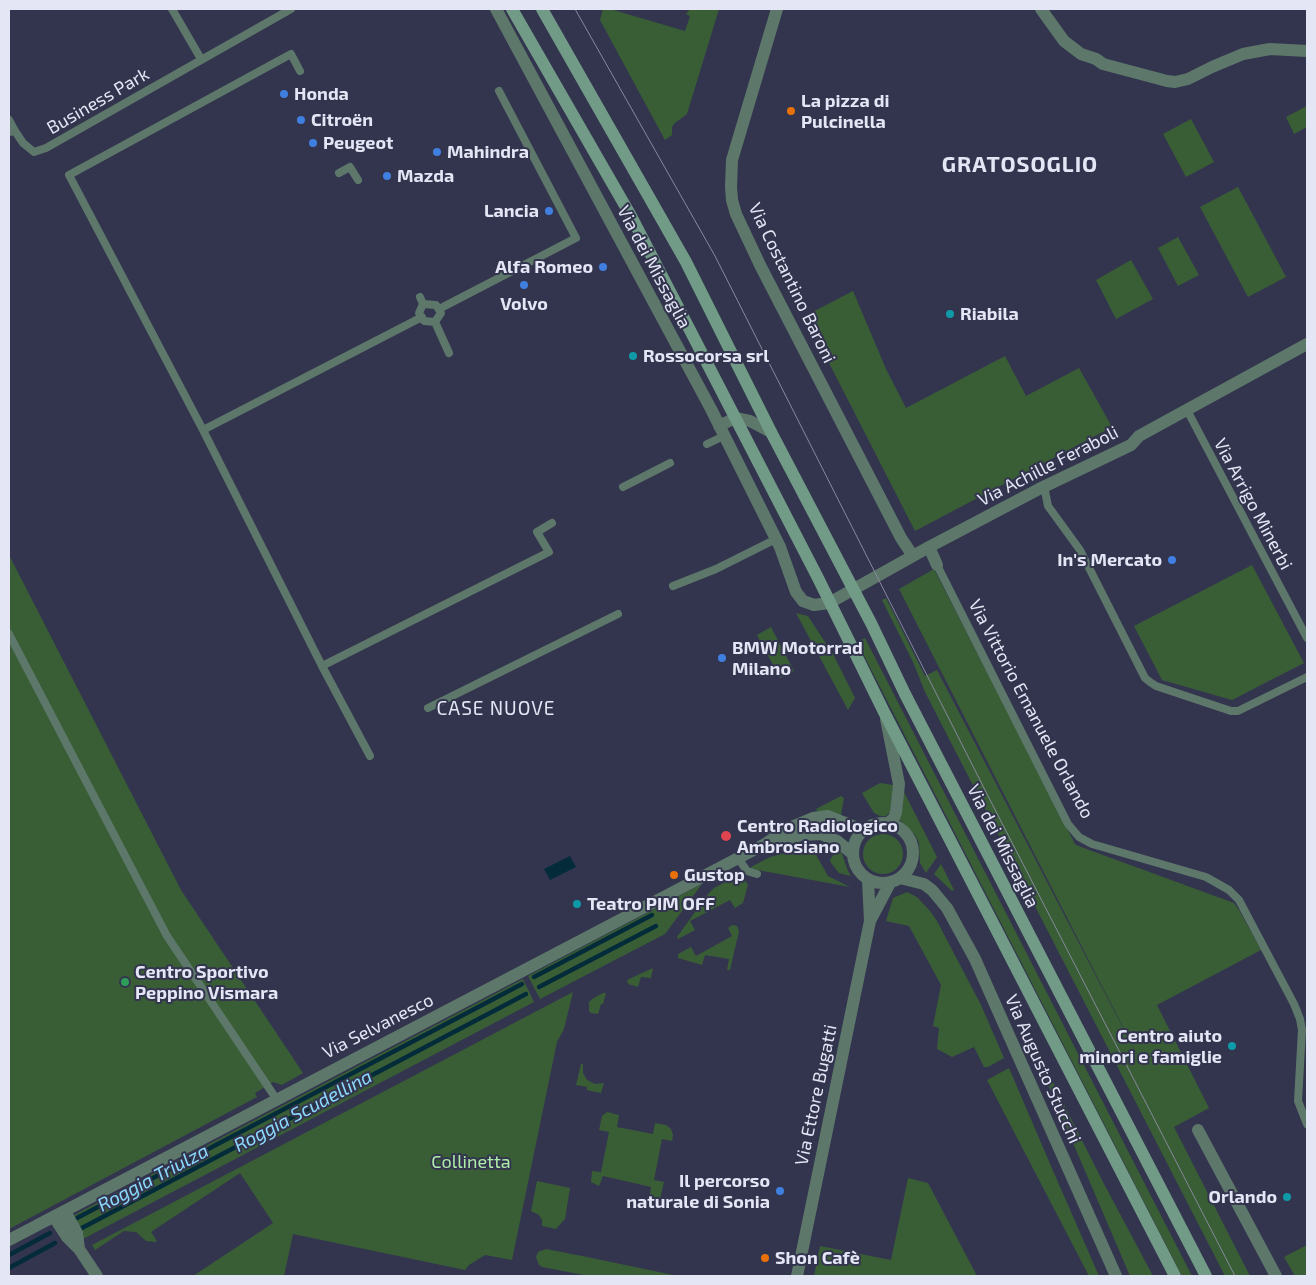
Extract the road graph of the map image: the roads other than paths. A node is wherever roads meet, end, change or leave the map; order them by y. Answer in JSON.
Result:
{"nodes":[{"id":1,"x":172,"y":9,"type":"edge"},
{"id":2,"x":291,"y":9,"type":"edge"},
{"id":3,"x":496,"y":9,"type":"edge"},
{"id":4,"x":512,"y":9,"type":"edge"},
{"id":5,"x":542,"y":9,"type":"edge"},
{"id":6,"x":777,"y":9,"type":"edge"},
{"id":7,"x":1041,"y":9,"type":"edge"},
{"id":8,"x":1307,"y":51,"type":"edge"},
{"id":9,"x":201,"y":59,"type":"junction"},
{"id":10,"x":300,"y":71,"type":"dead end"},
{"id":11,"x":499,"y":91,"type":"dead end"},
{"id":12,"x":9,"y":120,"type":"edge"},
{"id":13,"x":12,"y":132,"type":"edge"},
{"id":14,"x":339,"y":172,"type":"dead end"},
{"id":15,"x":358,"y":180,"type":"dead end"},
{"id":16,"x":439,"y":309,"type":"junction"},
{"id":17,"x":422,"y":317,"type":"junction"},
{"id":18,"x":435,"y":322,"type":"junction"},
{"id":19,"x":1307,"y":344,"type":"edge"},
{"id":20,"x":449,"y":353,"type":"dead end"},
{"id":21,"x":1187,"y":410,"type":"junction"},
{"id":22,"x":735,"y":418,"type":"junction"},
{"id":23,"x":203,"y":430,"type":"junction"},
{"id":24,"x":722,"y":431,"type":"junction"},
{"id":25,"x":771,"y":432,"type":"junction"},
{"id":26,"x":707,"y":444,"type":"dead end"},
{"id":27,"x":670,"y":463,"type":"dead end"},
{"id":28,"x":1044,"y":486,"type":"junction"},
{"id":29,"x":623,"y":487,"type":"dead end"},
{"id":30,"x":552,"y":523,"type":"dead end"},
{"id":31,"x":776,"y":539,"type":"junction"},
{"id":32,"x":929,"y":547,"type":"junction"},
{"id":33,"x":913,"y":556,"type":"junction"},
{"id":34,"x":937,"y":566,"type":"joint"},
{"id":35,"x":673,"y":586,"type":"dead end"},
{"id":36,"x":853,"y":590,"type":"junction"},
{"id":37,"x":829,"y":603,"type":"junction"},
{"id":38,"x":618,"y":614,"type":"dead end"},
{"id":39,"x":9,"y":634,"type":"edge"},
{"id":40,"x":1307,"y":638,"type":"edge"},
{"id":41,"x":322,"y":666,"type":"junction"},
{"id":42,"x":1307,"y":677,"type":"edge"},
{"id":43,"x":428,"y":708,"type":"dead end"},
{"id":44,"x":884,"y":712,"type":"junction"},
{"id":45,"x":370,"y":756,"type":"dead end"},
{"id":46,"x":888,"y":823,"type":"junction"},
{"id":47,"x":863,"y":830,"type":"junction"},
{"id":48,"x":765,"y":844,"type":"junction"},
{"id":49,"x":852,"y":854,"type":"junction"},
{"id":50,"x":738,"y":858,"type":"junction"},
{"id":51,"x":913,"y":859,"type":"junction"},
{"id":52,"x":756,"y":874,"type":"dead end"},
{"id":53,"x":868,"y":880,"type":"junction"},
{"id":54,"x":895,"y":880,"type":"junction"},
{"id":55,"x":924,"y":884,"type":"junction"},
{"id":56,"x":870,"y":921,"type":"junction"},
{"id":57,"x":277,"y":1100,"type":"junction"},
{"id":58,"x":1307,"y":1124,"type":"edge"},
{"id":59,"x":1198,"y":1130,"type":"dead end"},
{"id":60,"x":59,"y":1214,"type":"junction"},
{"id":61,"x":9,"y":1240,"type":"edge"},
{"id":62,"x":97,"y":1276,"type":"edge"},
{"id":63,"x":797,"y":1276,"type":"edge"},
{"id":64,"x":1116,"y":1276,"type":"edge"},
{"id":65,"x":1175,"y":1276,"type":"edge"},
{"id":66,"x":1206,"y":1276,"type":"edge"},
{"id":67,"x":1276,"y":1276,"type":"edge"}],
"edges":[{"from":1,"to":9,"type":"lane"},
{"from":2,"to":9,"type":"lane","name":"Business Park"},
{"from":3,"to":24,"type":"street","name":"Via dei Missaglia"},
{"from":4,"to":22,"type":"main road","name":"Via dei Missaglia"},
{"from":5,"to":25,"type":"main road","name":"Via dei Missaglia"},
{"from":6,"to":33,"type":"street","name":"Via Costantino Baroni"},
{"from":7,"to":8,"type":"street"},
{"from":9,"to":13,"type":"lane","name":"Business Park"},
{"from":10,"to":23,"type":"lane"},
{"from":11,"to":16,"type":"lane"},
{"from":12,"to":13,"type":"lane","name":"Business Park"},
{"from":14,"to":15,"type":"lane"},
{"from":16,"to":17,"type":"lane"},
{"from":16,"to":18,"type":"lane"},
{"from":17,"to":18,"type":"lane"},
{"from":17,"to":23,"type":"lane"},
{"from":18,"to":20,"type":"lane"},
{"from":19,"to":21,"type":"street","name":"Via Achille Feraboli"},
{"from":21,"to":28,"type":"street","name":"Via Achille Feraboli"},
{"from":21,"to":40,"type":"lane","name":"Via Arrigo Minerbi"},
{"from":22,"to":24,"type":"street"},
{"from":22,"to":25,"type":"street"},
{"from":22,"to":37,"type":"main road","name":"Via dei Missaglia"},
{"from":23,"to":41,"type":"lane"},
{"from":24,"to":26,"type":"lane"},
{"from":24,"to":31,"type":"street","name":"Via dei Missaglia"},
{"from":25,"to":36,"type":"main road","name":"Via dei Missaglia"},
{"from":27,"to":29,"type":"lane"},
{"from":28,"to":32,"type":"street","name":"Via Achille Feraboli"},
{"from":28,"to":42,"type":"lane"},
{"from":30,"to":41,"type":"lane"},
{"from":31,"to":35,"type":"lane"},
{"from":31,"to":37,"type":"street","name":"Via dei Missaglia"},
{"from":32,"to":33,"type":"street","name":"Via Achille Feraboli"},
{"from":32,"to":34,"type":"street","name":"Via Vittorio Emanuele Orlando"},
{"from":33,"to":36,"type":"street","name":"Via Achille Feraboli"},
{"from":34,"to":58,"type":"lane","name":"Via Vittorio Emanuele Orlando"},
{"from":36,"to":37,"type":"street","name":"Via Achille Feraboli"},
{"from":36,"to":66,"type":"main road","name":"Via dei Missaglia"},
{"from":37,"to":44,"type":"main road","name":"Via dei Missaglia"},
{"from":38,"to":43,"type":"lane"},
{"from":39,"to":57,"type":"lane"},
{"from":41,"to":45,"type":"lane"},
{"from":44,"to":46,"type":"street"},
{"from":44,"to":65,"type":"main road","name":"Via dei Missaglia"},
{"from":46,"to":47,"type":"street"},
{"from":46,"to":51,"type":"street","name":"Via Augusto Stucchi"},
{"from":47,"to":48,"type":"street","name":"Via Selvanesco"},
{"from":47,"to":49,"type":"street"},
{"from":48,"to":49,"type":"street","name":"Via Selvanesco"},
{"from":48,"to":50,"type":"street","name":"Via Selvanesco"},
{"from":49,"to":53,"type":"street"},
{"from":50,"to":52,"type":"lane"},
{"from":50,"to":57,"type":"street","name":"Via Selvanesco"},
{"from":51,"to":54,"type":"street"},
{"from":51,"to":55,"type":"street","name":"Via Augusto Stucchi"},
{"from":53,"to":54,"type":"street"},
{"from":53,"to":56,"type":"street","name":"Via Ettore Bugatti"},
{"from":54,"to":55,"type":"street"},
{"from":54,"to":56,"type":"street","name":"Via Ettore Bugatti"},
{"from":55,"to":64,"type":"street","name":"Via Augusto Stucchi"},
{"from":56,"to":63,"type":"street","name":"Via Ettore Bugatti"},
{"from":57,"to":60,"type":"street","name":"Via Selvanesco"},
{"from":59,"to":67,"type":"street"},
{"from":60,"to":61,"type":"street","name":"Via Selvanesco"},
{"from":60,"to":62,"type":"street"}]}
